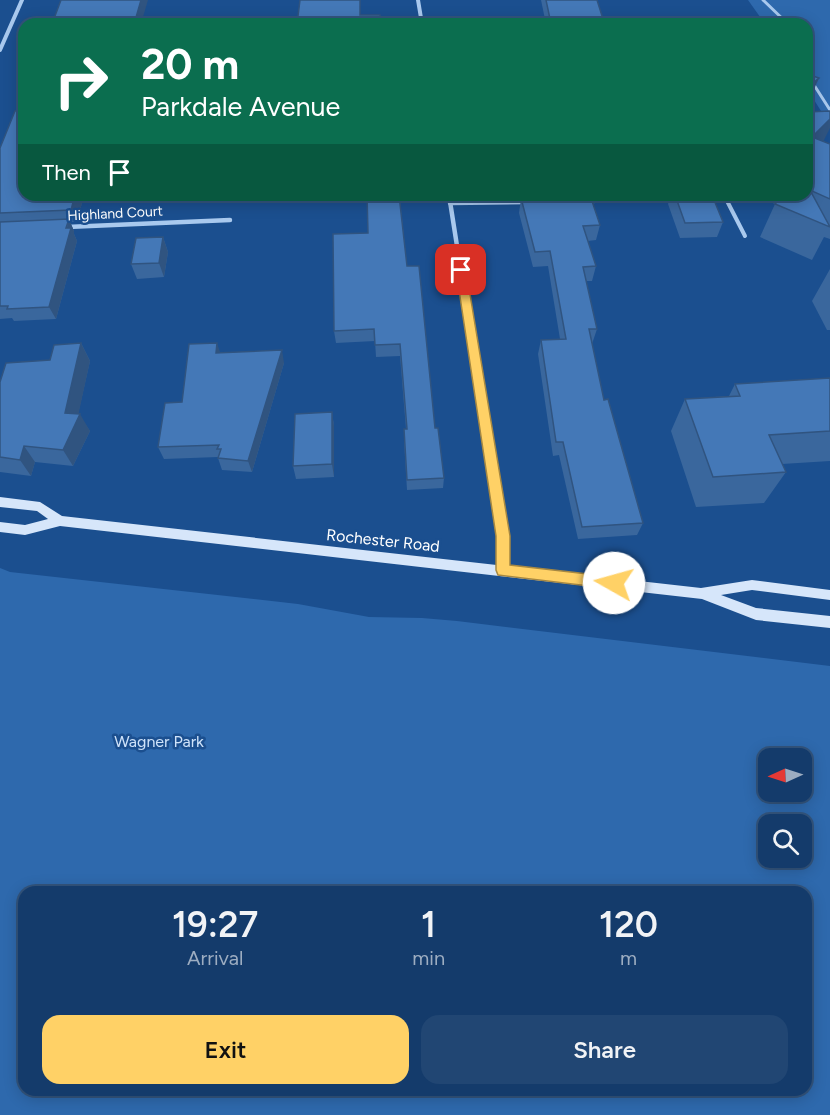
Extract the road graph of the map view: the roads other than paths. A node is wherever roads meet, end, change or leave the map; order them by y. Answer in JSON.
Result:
{"nodes":[{"id":1,"x":22,"y":0,"type":"edge"},
{"id":2,"x":418,"y":0,"type":"edge"},
{"id":3,"x":763,"y":0,"type":"edge"},
{"id":4,"x":421,"y":18,"type":"edge"},
{"id":5,"x":782,"y":18,"type":"edge"},
{"id":6,"x":0,"y":50,"type":"edge"},
{"id":7,"x":813,"y":83,"type":"edge"},
{"id":8,"x":830,"y":110,"type":"edge"},
{"id":9,"x":726,"y":201,"type":"edge"},
{"id":10,"x":530,"y":202,"type":"edge"},
{"id":11,"x":450,"y":203,"type":"joint"},
{"id":12,"x":230,"y":219,"type":"dead end"},
{"id":13,"x":59,"y":228,"type":"edge"},
{"id":14,"x":745,"y":236,"type":"dead end"},
{"id":15,"x":0,"y":502,"type":"edge"},
{"id":16,"x":60,"y":521,"type":"junction"},
{"id":17,"x":0,"y":527,"type":"edge"},
{"id":18,"x":503,"y":570,"type":"junction"},
{"id":19,"x":702,"y":594,"type":"junction"},
{"id":20,"x":830,"y":595,"type":"edge"},
{"id":21,"x":830,"y":622,"type":"edge"}],
"edges":[{"from":1,"to":6,"type":"street"},
{"from":2,"to":4,"type":"street"},
{"from":3,"to":5,"type":"lane"},
{"from":7,"to":8,"type":"lane"},
{"from":9,"to":14,"type":"lane"},
{"from":10,"to":11,"type":"street"},
{"from":11,"to":18,"type":"street"},
{"from":12,"to":13,"type":"street","name":"Highland Court"},
{"from":15,"to":16,"type":"main road","name":"Rochester Road"},
{"from":16,"to":17,"type":"main road","name":"Rochester Road"},
{"from":16,"to":18,"type":"main road","name":"Rochester Road"},
{"from":18,"to":19,"type":"main road","name":"Rochester Road"},
{"from":19,"to":20,"type":"main road","name":"Rochester Road"},
{"from":19,"to":21,"type":"main road","name":"Rochester Road"}]}
